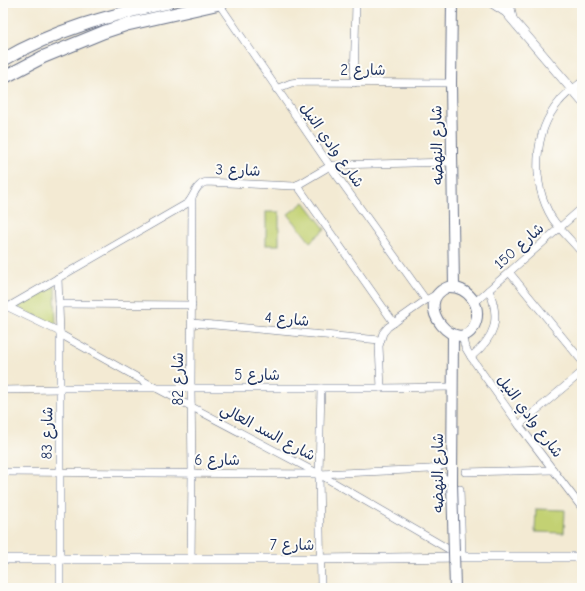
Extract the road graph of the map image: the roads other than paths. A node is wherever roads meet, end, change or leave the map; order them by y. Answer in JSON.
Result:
{"nodes":[{"id":1,"x":167,"y":3,"type":"edge"},
{"id":2,"x":220,"y":3,"type":"edge"},
{"id":3,"x":356,"y":3,"type":"edge"},
{"id":4,"x":452,"y":3,"type":"edge"},
{"id":5,"x":492,"y":3,"type":"edge"},
{"id":6,"x":509,"y":3,"type":"edge"},
{"id":7,"x":512,"y":20,"type":"junction"},
{"id":8,"x":3,"y":60,"type":"edge"},
{"id":9,"x":3,"y":78,"type":"edge"},
{"id":10,"x":354,"y":82,"type":"junction"},
{"id":11,"x":582,"y":82,"type":"edge"},
{"id":12,"x":451,"y":83,"type":"junction"},
{"id":13,"x":276,"y":89,"type":"junction"},
{"id":14,"x":572,"y":89,"type":"junction"},
{"id":15,"x":582,"y":101,"type":"edge"},
{"id":16,"x":452,"y":162,"type":"junction"},
{"id":17,"x":330,"y":166,"type":"junction"},
{"id":18,"x":298,"y":185,"type":"junction"},
{"id":19,"x":192,"y":198,"type":"junction"},
{"id":20,"x":582,"y":208,"type":"edge"},
{"id":21,"x":560,"y":227,"type":"junction"},
{"id":22,"x":582,"y":253,"type":"edge"},
{"id":23,"x":509,"y":272,"type":"junction"},
{"id":24,"x":58,"y":278,"type":"junction"},
{"id":25,"x":454,"y":287,"type":"junction"},
{"id":26,"x":489,"y":290,"type":"junction"},
{"id":27,"x":437,"y":294,"type":"junction"},
{"id":28,"x":426,"y":300,"type":"junction"},
{"id":29,"x":474,"y":303,"type":"junction"},
{"id":30,"x":59,"y":304,"type":"junction"},
{"id":31,"x":192,"y":305,"type":"junction"},
{"id":32,"x":6,"y":307,"type":"edge"},
{"id":33,"x":192,"y":323,"type":"junction"},
{"id":34,"x":394,"y":323,"type":"junction"},
{"id":35,"x":60,"y":333,"type":"junction"},
{"id":36,"x":457,"y":335,"type":"junction"},
{"id":37,"x":380,"y":340,"type":"junction"},
{"id":38,"x":471,"y":357,"type":"junction"},
{"id":39,"x":582,"y":361,"type":"edge"},
{"id":40,"x":582,"y":372,"type":"edge"},
{"id":41,"x":453,"y":387,"type":"junction"},
{"id":42,"x":156,"y":388,"type":"junction"},
{"id":43,"x":191,"y":388,"type":"junction"},
{"id":44,"x":321,"y":388,"type":"junction"},
{"id":45,"x":381,"y":388,"type":"junction"},
{"id":46,"x":60,"y":389,"type":"junction"},
{"id":47,"x":3,"y":390,"type":"edge"},
{"id":48,"x":191,"y":406,"type":"junction"},
{"id":49,"x":519,"y":425,"type":"junction"},
{"id":50,"x":452,"y":461,"type":"junction"},
{"id":51,"x":431,"y":469,"type":"junction"},
{"id":52,"x":553,"y":470,"type":"junction"},
{"id":53,"x":3,"y":472,"type":"edge"},
{"id":54,"x":59,"y":472,"type":"junction"},
{"id":55,"x":465,"y":472,"type":"dead end"},
{"id":56,"x":192,"y":473,"type":"junction"},
{"id":57,"x":318,"y":474,"type":"junction"},
{"id":58,"x":453,"y":485,"type":"junction"},
{"id":59,"x":582,"y":508,"type":"edge"},
{"id":60,"x":449,"y":553,"type":"junction"},
{"id":61,"x":462,"y":557,"type":"junction"},
{"id":62,"x":582,"y":557,"type":"edge"},
{"id":63,"x":320,"y":559,"type":"junction"},
{"id":64,"x":3,"y":560,"type":"edge"},
{"id":65,"x":60,"y":560,"type":"junction"},
{"id":66,"x":191,"y":560,"type":"junction"},
{"id":67,"x":321,"y":587,"type":"dead end"},
{"id":68,"x":60,"y":588,"type":"edge"},
{"id":69,"x":455,"y":588,"type":"edge"}],
"edges":[{"from":1,"to":8,"type":"highway"},
{"from":2,"to":9,"type":"highway"},
{"from":2,"to":13,"type":"street","name":"شارع وادي النيل"},
{"from":3,"to":10,"type":"street"},
{"from":4,"to":12,"type":"main road","name":"شارع النهضه"},
{"from":5,"to":7,"type":"street"},
{"from":6,"to":7,"type":"street"},
{"from":7,"to":14,"type":"street"},
{"from":10,"to":12,"type":"street","name":"شارع 2"},
{"from":10,"to":13,"type":"street","name":"شارع 2"},
{"from":11,"to":14,"type":"street"},
{"from":12,"to":16,"type":"main road","name":"شارع النهضه"},
{"from":13,"to":17,"type":"street","name":"شارع وادي النيل"},
{"from":14,"to":15,"type":"street"},
{"from":14,"to":21,"type":"street"},
{"from":16,"to":17,"type":"street","name":"شارع 3"},
{"from":16,"to":25,"type":"main road","name":"شارع النهضه"},
{"from":17,"to":18,"type":"street","name":"شارع 3"},
{"from":17,"to":28,"type":"street","name":"شارع وادي النيل"},
{"from":18,"to":19,"type":"street","name":"شارع 3"},
{"from":18,"to":34,"type":"street"},
{"from":19,"to":24,"type":"street","name":"شارع 3"},
{"from":19,"to":31,"type":"street","name":"شارع 82"},
{"from":20,"to":21,"type":"street","name":"شارع 150"},
{"from":21,"to":22,"type":"street"},
{"from":21,"to":23,"type":"street","name":"شارع 150"},
{"from":23,"to":26,"type":"street","name":"شارع 150"},
{"from":23,"to":39,"type":"street"},
{"from":24,"to":30,"type":"street","name":"شارع 83"},
{"from":24,"to":32,"type":"street","name":"شارع 3"},
{"from":25,"to":27,"type":"main road"},
{"from":25,"to":29,"type":"main road"},
{"from":26,"to":29,"type":"street","name":"شارع 150"},
{"from":26,"to":38,"type":"street"},
{"from":27,"to":28,"type":"street"},
{"from":27,"to":36,"type":"main road"},
{"from":28,"to":34,"type":"street"},
{"from":29,"to":36,"type":"main road"},
{"from":30,"to":31,"type":"street"},
{"from":30,"to":35,"type":"street","name":"شارع 83"},
{"from":31,"to":33,"type":"street","name":"شارع 82"},
{"from":32,"to":35,"type":"street","name":"شارع السد العالي"},
{"from":33,"to":37,"type":"street","name":"شارع 4"},
{"from":33,"to":43,"type":"street","name":"شارع 82"},
{"from":34,"to":37,"type":"street"},
{"from":35,"to":42,"type":"street","name":"شارع السد العالي"},
{"from":35,"to":46,"type":"street","name":"شارع 83"},
{"from":36,"to":38,"type":"street","name":"شارع وادي النيل"},
{"from":36,"to":41,"type":"main road","name":"شارع النهضه"},
{"from":37,"to":45,"type":"street"},
{"from":38,"to":49,"type":"street","name":"شارع وادي النيل"},
{"from":40,"to":49,"type":"street"},
{"from":41,"to":45,"type":"street","name":"شارع 5"},
{"from":41,"to":50,"type":"main road","name":"شارع النهضه"},
{"from":42,"to":43,"type":"street","name":"شارع 5"},
{"from":42,"to":46,"type":"street","name":"شارع 5"},
{"from":42,"to":48,"type":"street","name":"شارع السد العالي"},
{"from":43,"to":44,"type":"street","name":"شارع 5"},
{"from":43,"to":48,"type":"street","name":"شارع 82"},
{"from":44,"to":45,"type":"street","name":"شارع 5"},
{"from":44,"to":57,"type":"street"},
{"from":46,"to":47,"type":"street","name":"شارع 5"},
{"from":46,"to":54,"type":"street","name":"شارع 83"},
{"from":48,"to":56,"type":"street","name":"شارع 82"},
{"from":48,"to":57,"type":"street","name":"شارع السد العالي"},
{"from":49,"to":52,"type":"street","name":"شارع وادي النيل"},
{"from":50,"to":51,"type":"street","name":"شارع 6"},
{"from":50,"to":58,"type":"main road","name":"شارع النهضه"},
{"from":51,"to":57,"type":"street","name":"شارع 6"},
{"from":51,"to":58,"type":"street"},
{"from":52,"to":55,"type":"street"},
{"from":52,"to":59,"type":"street","name":"شارع وادي النيل"},
{"from":53,"to":54,"type":"street","name":"شارع 6"},
{"from":54,"to":56,"type":"street","name":"شارع 6"},
{"from":54,"to":65,"type":"street","name":"شارع 83"},
{"from":56,"to":57,"type":"street","name":"شارع 6"},
{"from":56,"to":66,"type":"street","name":"شارع 82"},
{"from":57,"to":60,"type":"street","name":"شارع السد العالي"},
{"from":57,"to":63,"type":"street"},
{"from":58,"to":60,"type":"street","name":"شارع النهضه"},
{"from":58,"to":61,"type":"street"},
{"from":58,"to":69,"type":"main road","name":"شارع النهضه","bridge":true},
{"from":60,"to":61,"type":"street","name":"شارع 7"},
{"from":60,"to":63,"type":"street","name":"شارع 7"},
{"from":61,"to":62,"type":"street","name":"شارع 7"},
{"from":63,"to":66,"type":"street","name":"شارع 7"},
{"from":63,"to":67,"type":"street"},
{"from":64,"to":65,"type":"street","name":"شارع 7"},
{"from":65,"to":66,"type":"street","name":"شارع 7"},
{"from":65,"to":68,"type":"street","name":"شارع 83"}]}
